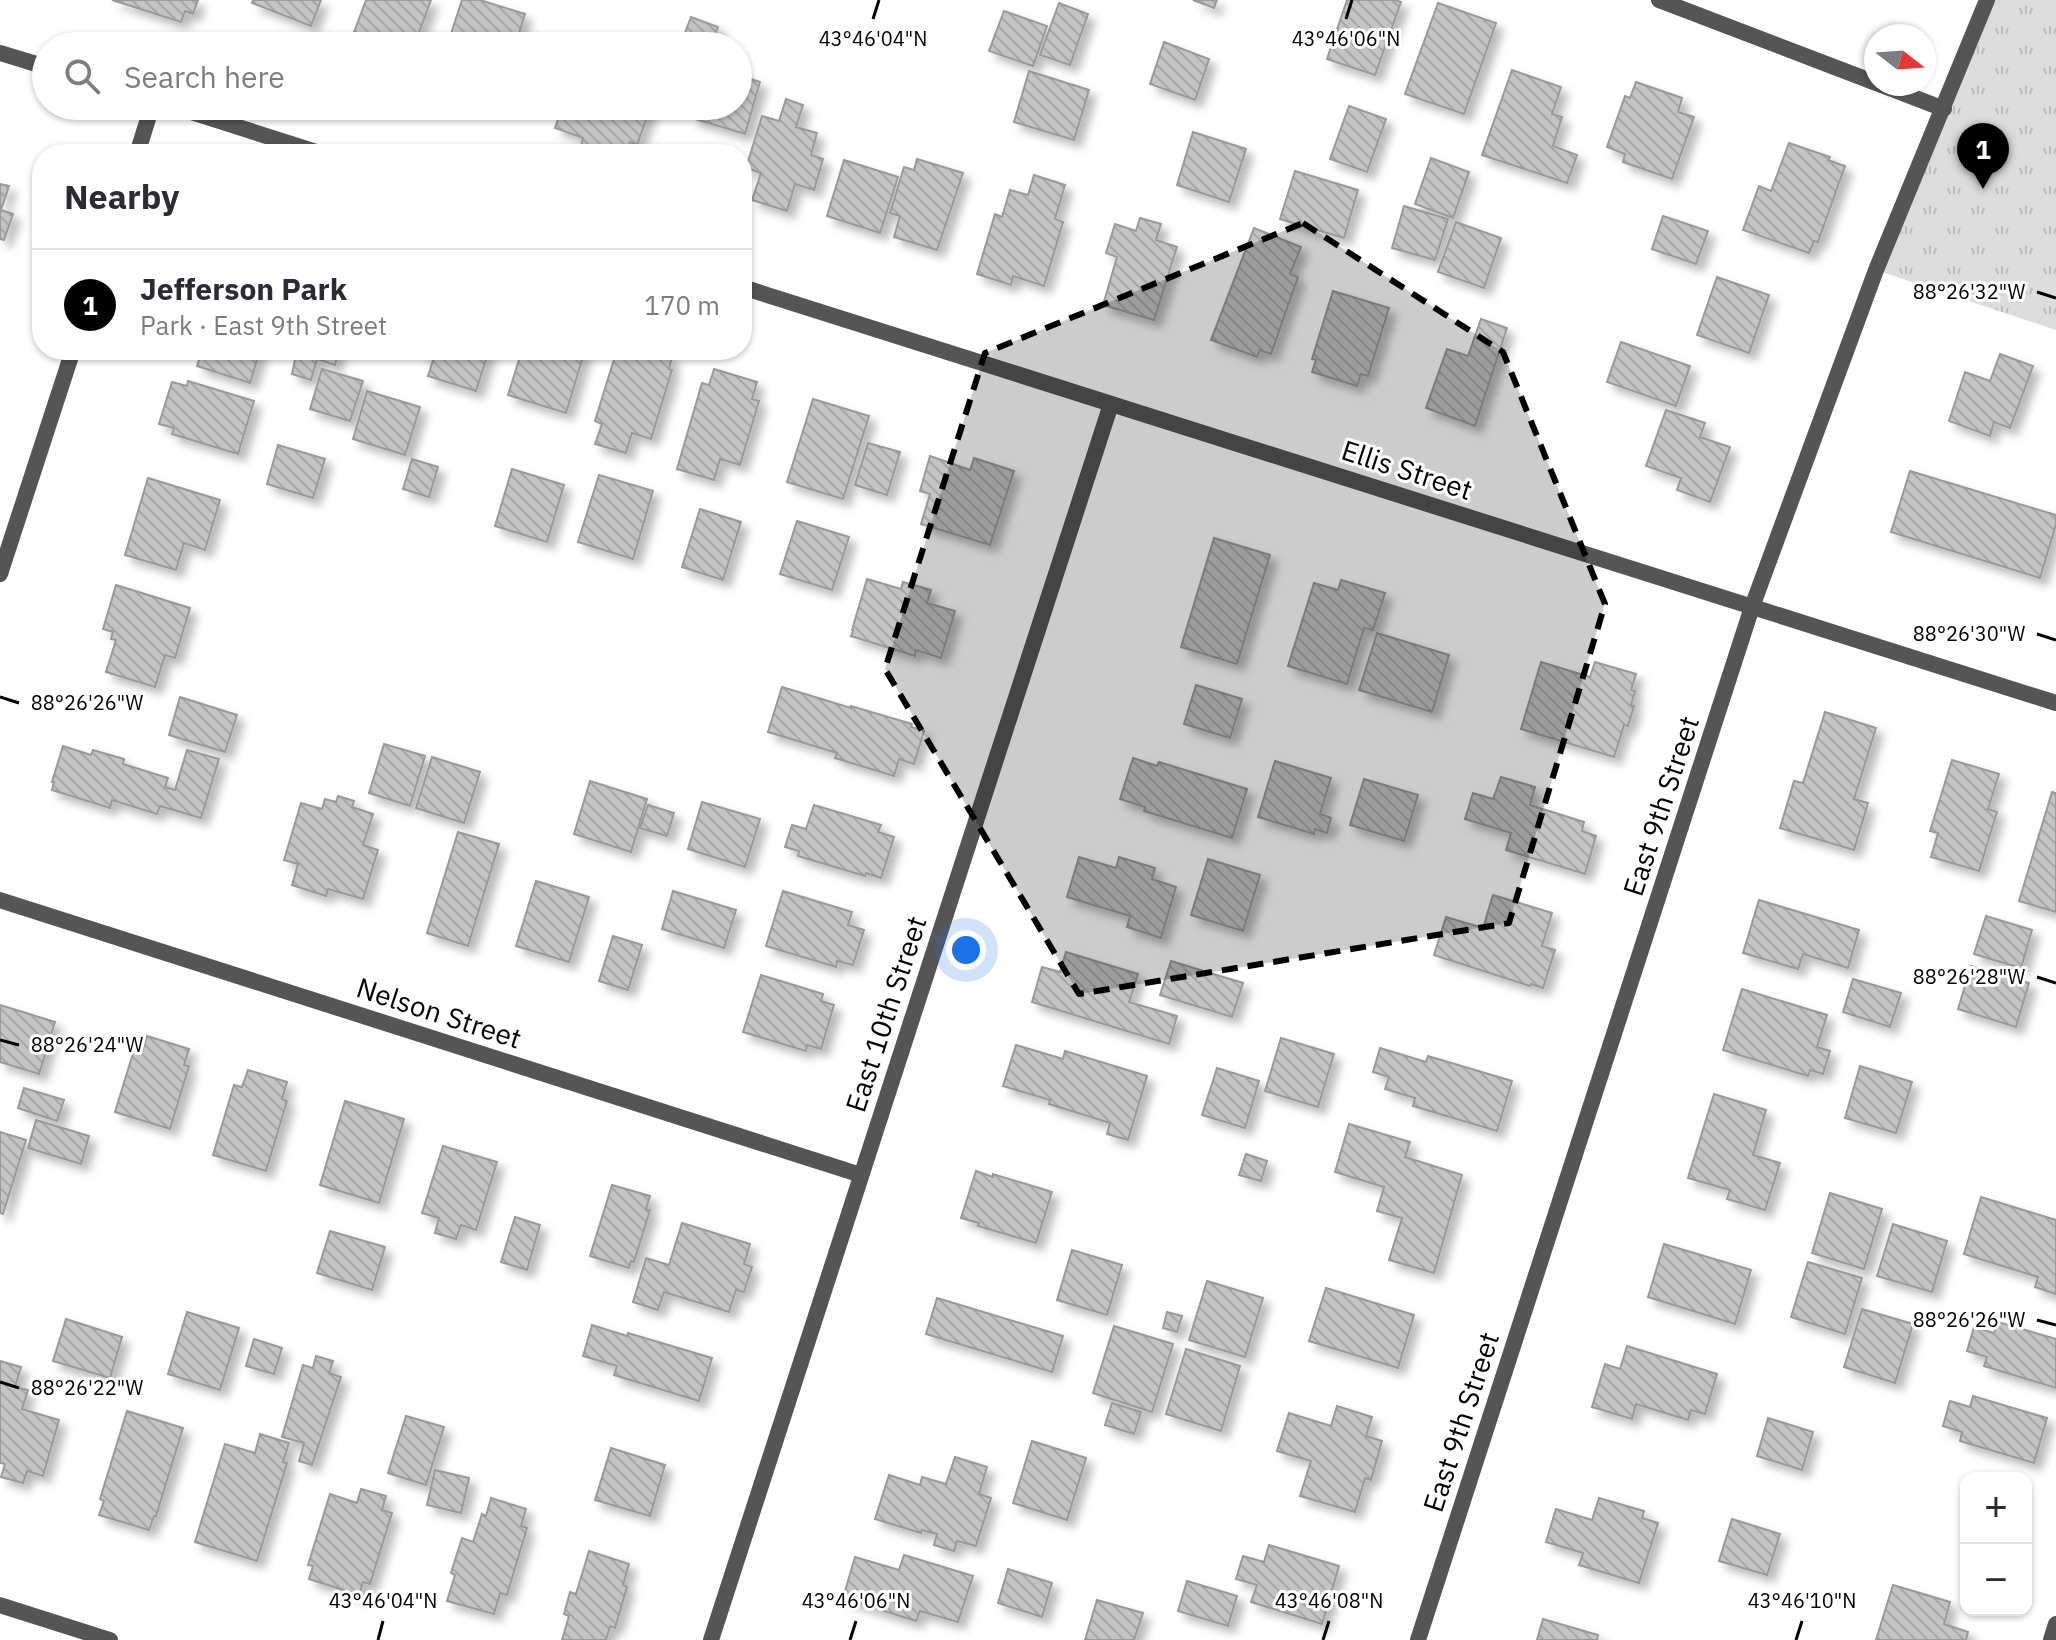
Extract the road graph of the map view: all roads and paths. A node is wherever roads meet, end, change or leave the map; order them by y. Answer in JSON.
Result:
{"nodes":[{"id":1,"x":1659,"y":0,"type":"edge"},
{"id":2,"x":1987,"y":0,"type":"edge"},
{"id":3,"x":0,"y":53,"type":"edge"},
{"id":4,"x":32,"y":63,"type":"edge"},
{"id":5,"x":1864,"y":79,"type":"edge"},
{"id":6,"x":1909,"y":96,"type":"edge"},
{"id":7,"x":1944,"y":109,"type":"junction"},
{"id":8,"x":148,"y":120,"type":"edge"},
{"id":9,"x":216,"y":120,"type":"edge"},
{"id":10,"x":140,"y":144,"type":"edge"},
{"id":11,"x":292,"y":144,"type":"edge"},
{"id":12,"x":752,"y":290,"type":"edge"},
{"id":13,"x":70,"y":360,"type":"edge"},
{"id":14,"x":1111,"y":404,"type":"junction"},
{"id":15,"x":0,"y":574,"type":"edge"},
{"id":16,"x":1752,"y":607,"type":"junction"},
{"id":17,"x":2056,"y":703,"type":"edge"},
{"id":18,"x":0,"y":900,"type":"edge"},
{"id":19,"x":861,"y":1175,"type":"junction"},
{"id":20,"x":0,"y":1605,"type":"edge"},
{"id":21,"x":2056,"y":1624,"type":"edge"},
{"id":22,"x":110,"y":1640,"type":"edge"},
{"id":23,"x":711,"y":1640,"type":"edge"},
{"id":24,"x":1418,"y":1640,"type":"edge"},
{"id":25,"x":2051,"y":1640,"type":"edge"}],
"edges":[{"from":1,"to":5,"type":"street"},
{"from":2,"to":7,"type":"street","name":"East 9th Street"},
{"from":3,"to":4,"type":"street"},
{"from":6,"to":7,"type":"street"},
{"from":7,"to":16,"type":"street","name":"East 9th Street"},
{"from":8,"to":10,"type":"street"},
{"from":9,"to":11,"type":"street"},
{"from":12,"to":14,"type":"street","name":"Ellis Street"},
{"from":13,"to":15,"type":"street"},
{"from":14,"to":16,"type":"street","name":"Ellis Street"},
{"from":14,"to":19,"type":"street","name":"East 10th Street"},
{"from":16,"to":17,"type":"street","name":"Ellis Street"},
{"from":16,"to":24,"type":"street","name":"East 9th Street"},
{"from":18,"to":19,"type":"street","name":"Nelson Street"},
{"from":19,"to":23,"type":"street","name":"East 10th Street"},
{"from":20,"to":22,"type":"street"},
{"from":21,"to":25,"type":"street"}]}
